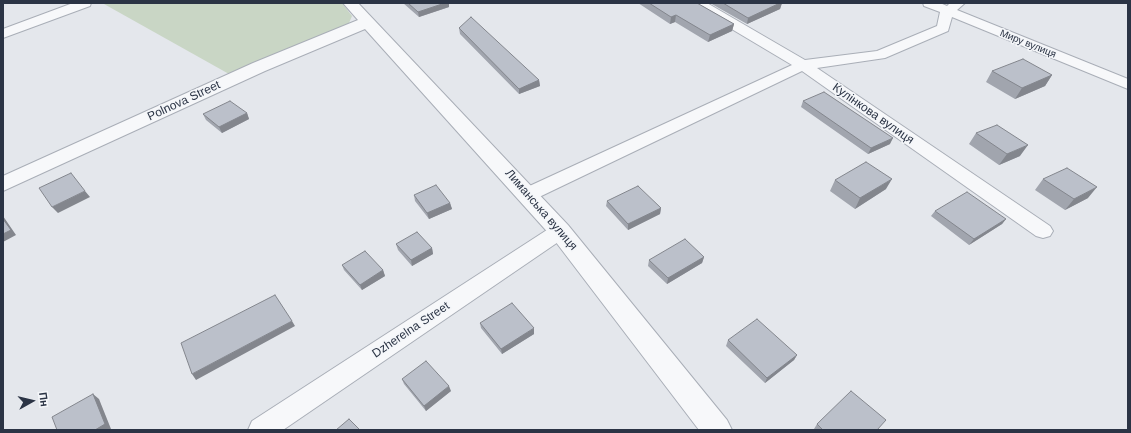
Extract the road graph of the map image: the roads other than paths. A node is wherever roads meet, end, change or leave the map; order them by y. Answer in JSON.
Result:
{"nodes":[{"id":1,"x":85,"y":3,"type":"edge"},
{"id":2,"x":350,"y":3,"type":"edge"},
{"id":3,"x":698,"y":3,"type":"edge"},
{"id":4,"x":929,"y":3,"type":"edge"},
{"id":5,"x":953,"y":7,"type":"edge"},
{"id":6,"x":367,"y":22,"type":"junction"},
{"id":7,"x":3,"y":34,"type":"edge"},
{"id":8,"x":803,"y":65,"type":"junction"},
{"id":9,"x":1128,"y":84,"type":"edge"},
{"id":10,"x":3,"y":184,"type":"edge"},
{"id":11,"x":529,"y":194,"type":"junction"},
{"id":12,"x":560,"y":231,"type":"junction"},
{"id":13,"x":1043,"y":231,"type":"dead end"},
{"id":14,"x":261,"y":430,"type":"edge"},
{"id":15,"x":717,"y":430,"type":"edge"}],
"edges":[{"from":1,"to":7,"type":"street"},
{"from":2,"to":6,"type":"street","name":"Лиманська вулиця"},
{"from":3,"to":8,"type":"street","name":"Кулінкова вулиця"},
{"from":4,"to":5,"type":"street","name":"Миру вулиця"},
{"from":5,"to":8,"type":"street"},
{"from":5,"to":9,"type":"street","name":"Миру вулиця"},
{"from":6,"to":10,"type":"street","name":"Polnova Street"},
{"from":6,"to":11,"type":"street","name":"Лиманська вулиця"},
{"from":8,"to":11,"type":"street"},
{"from":8,"to":13,"type":"street","name":"Кулінкова вулиця"},
{"from":11,"to":12,"type":"street","name":"Лиманська вулиця"},
{"from":12,"to":14,"type":"street","name":"Dzherelna Street"},
{"from":12,"to":15,"type":"street","name":"Лиманська вулиця"}]}
